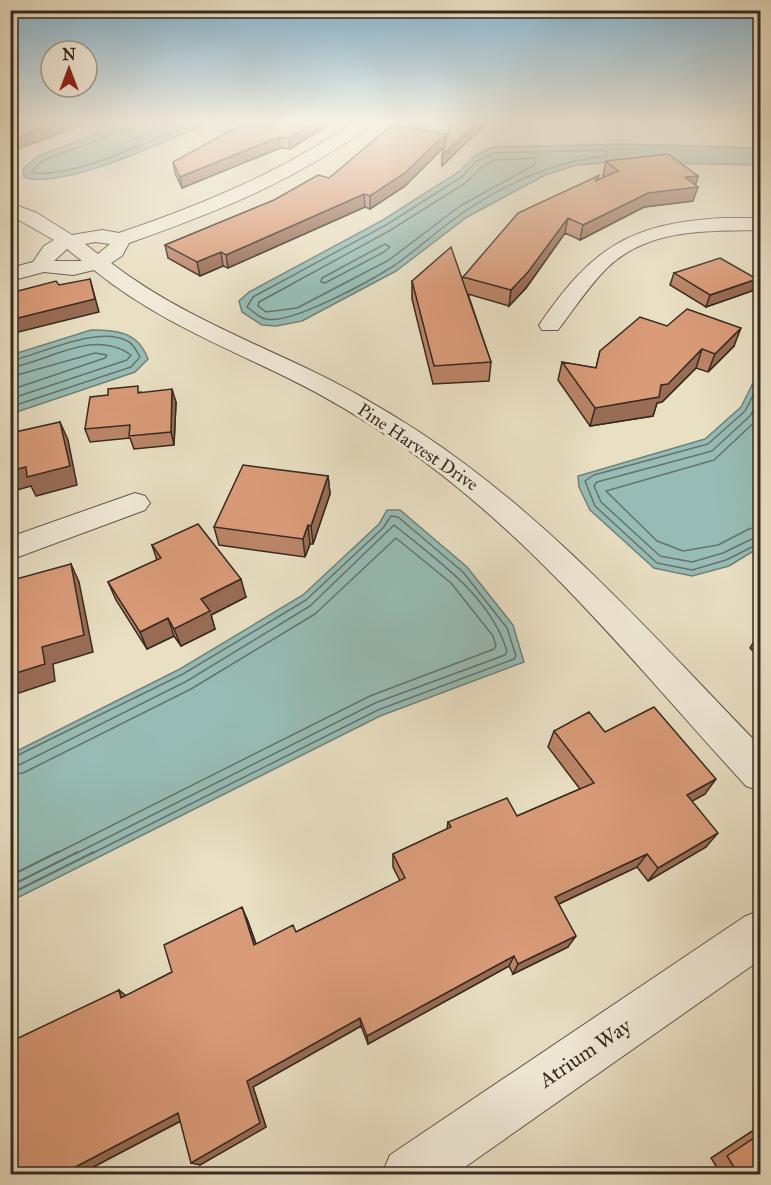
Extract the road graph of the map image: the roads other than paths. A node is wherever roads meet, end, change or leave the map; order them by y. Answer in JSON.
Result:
{"nodes":[{"id":1,"x":279,"y":177,"type":"edge"},
{"id":2,"x":10,"y":208,"type":"edge"},
{"id":3,"x":760,"y":224,"type":"edge"},
{"id":4,"x":118,"y":240,"type":"junction"},
{"id":5,"x":71,"y":242,"type":"junction"},
{"id":6,"x":96,"y":262,"type":"junction"},
{"id":7,"x":45,"y":265,"type":"junction"},
{"id":8,"x":10,"y":275,"type":"edge"},
{"id":9,"x":550,"y":325,"type":"dead end"},
{"id":10,"x":135,"y":503,"type":"dead end"},
{"id":11,"x":10,"y":549,"type":"edge"},
{"id":12,"x":760,"y":773,"type":"edge"},
{"id":13,"x":760,"y":933,"type":"edge"},
{"id":14,"x":409,"y":1174,"type":"edge"}],
"edges":[{"from":1,"to":4,"type":"street"},
{"from":2,"to":5,"type":"street","name":"Pine Harvest Drive"},
{"from":3,"to":9,"type":"street"},
{"from":4,"to":5,"type":"street"},
{"from":4,"to":6,"type":"street"},
{"from":5,"to":6,"type":"street","name":"Pine Harvest Drive"},
{"from":5,"to":7,"type":"street"},
{"from":6,"to":7,"type":"street"},
{"from":6,"to":12,"type":"street","name":"Pine Harvest Drive"},
{"from":7,"to":8,"type":"street"},
{"from":10,"to":11,"type":"street"},
{"from":13,"to":14,"type":"street","name":"Atrium Way"}]}
